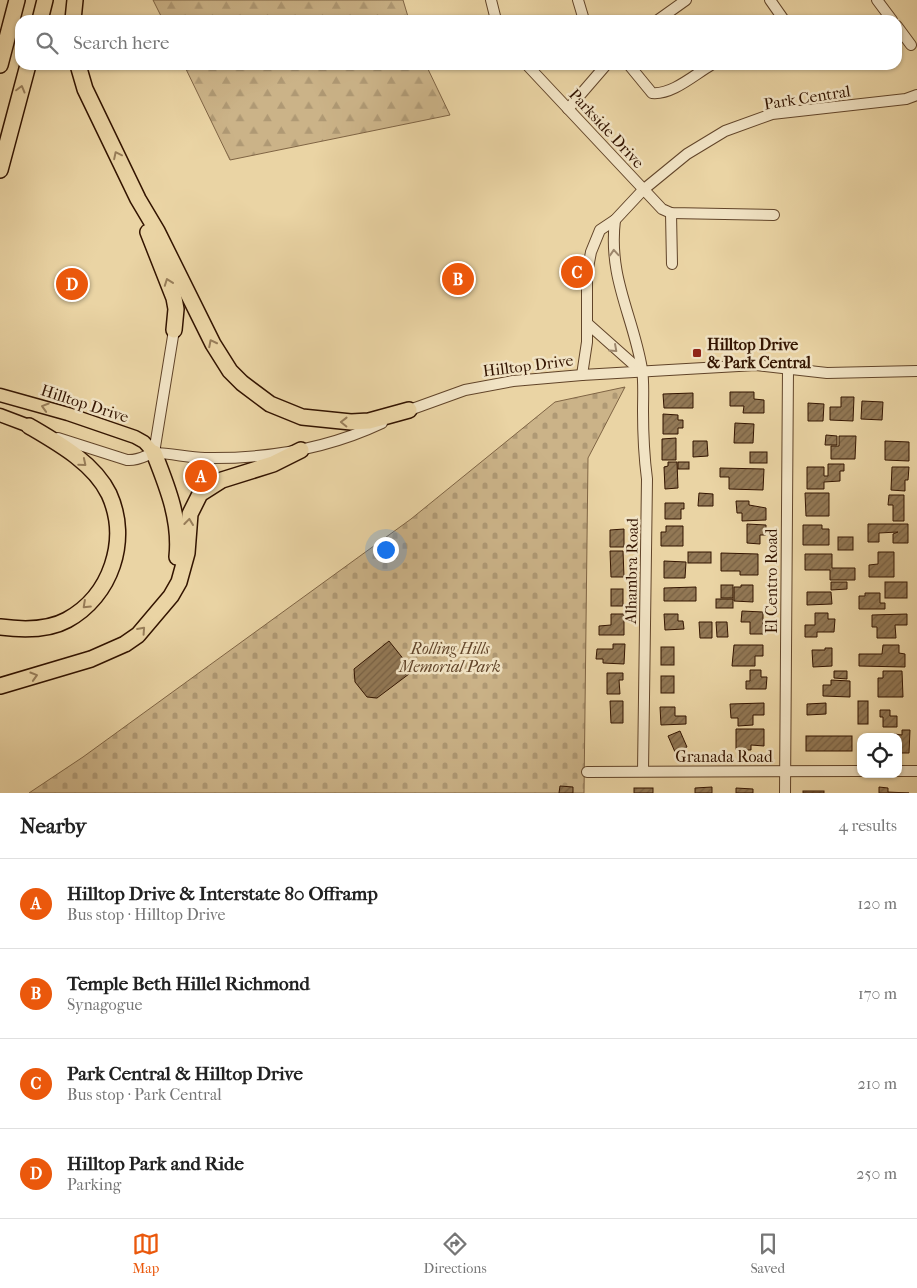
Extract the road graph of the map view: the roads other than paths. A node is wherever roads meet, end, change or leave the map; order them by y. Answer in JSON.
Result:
{"nodes":[{"id":1,"x":17,"y":0,"type":"edge"},
{"id":2,"x":45,"y":0,"type":"edge"},
{"id":3,"x":75,"y":0,"type":"edge"},
{"id":4,"x":490,"y":0,"type":"edge"},
{"id":5,"x":578,"y":0,"type":"edge"},
{"id":6,"x":686,"y":0,"type":"edge"},
{"id":7,"x":770,"y":0,"type":"edge"},
{"id":8,"x":877,"y":0,"type":"edge"},
{"id":9,"x":676,"y":3,"type":"edge"},
{"id":10,"x":41,"y":15,"type":"edge"},
{"id":11,"x":74,"y":15,"type":"edge"},
{"id":12,"x":494,"y":15,"type":"edge"},
{"id":13,"x":582,"y":15,"type":"edge"},
{"id":14,"x":663,"y":15,"type":"edge"},
{"id":15,"x":780,"y":15,"type":"edge"},
{"id":16,"x":888,"y":15,"type":"edge"},
{"id":17,"x":902,"y":33,"type":"edge"},
{"id":18,"x":911,"y":45,"type":"dead end"},
{"id":19,"x":0,"y":65,"type":"edge"},
{"id":20,"x":27,"y":70,"type":"edge"},
{"id":21,"x":79,"y":70,"type":"edge"},
{"id":22,"x":533,"y":70,"type":"edge"},
{"id":23,"x":602,"y":70,"type":"edge"},
{"id":24,"x":633,"y":70,"type":"edge"},
{"id":25,"x":703,"y":70,"type":"edge"},
{"id":26,"x":917,"y":95,"type":"edge"},
{"id":27,"x":568,"y":109,"type":"junction"},
{"id":28,"x":0,"y":170,"type":"edge"},
{"id":29,"x":644,"y":190,"type":"junction"},
{"id":30,"x":138,"y":199,"type":"junction"},
{"id":31,"x":671,"y":212,"type":"junction"},
{"id":32,"x":774,"y":215,"type":"dead end"},
{"id":33,"x":615,"y":220,"type":"junction"},
{"id":34,"x":672,"y":264,"type":"dead end"},
{"id":35,"x":588,"y":324,"type":"junction"},
{"id":36,"x":174,"y":330,"type":"joint"},
{"id":37,"x":788,"y":369,"type":"junction"},
{"id":38,"x":917,"y":371,"type":"edge"},
{"id":39,"x":642,"y":372,"type":"junction"},
{"id":40,"x":582,"y":375,"type":"junction"},
{"id":41,"x":2,"y":395,"type":"edge"},
{"id":42,"x":409,"y":410,"type":"junction"},
{"id":43,"x":3,"y":416,"type":"edge"},
{"id":44,"x":29,"y":426,"type":"junction"},
{"id":45,"x":301,"y":450,"type":"junction"},
{"id":46,"x":154,"y":453,"type":"junction"},
{"id":47,"x":156,"y":614,"type":"junction"},
{"id":48,"x":0,"y":627,"type":"edge"},
{"id":49,"x":0,"y":686,"type":"edge"},
{"id":50,"x":643,"y":771,"type":"junction"},
{"id":51,"x":785,"y":771,"type":"junction"},
{"id":52,"x":857,"y":771,"type":"edge"},
{"id":53,"x":902,"y":771,"type":"edge"},
{"id":54,"x":917,"y":771,"type":"edge"},
{"id":55,"x":587,"y":772,"type":"dead end"},
{"id":56,"x":785,"y":793,"type":"edge"}],
"edges":[{"from":1,"to":19,"type":"highway"},
{"from":2,"to":10,"type":"highway"},
{"from":3,"to":11,"type":"highway"},
{"from":4,"to":12,"type":"street"},
{"from":5,"to":13,"type":"street"},
{"from":6,"to":9,"type":"street"},
{"from":7,"to":15,"type":"street"},
{"from":8,"to":16,"type":"street"},
{"from":9,"to":14,"type":"street"},
{"from":17,"to":18,"type":"street"},
{"from":28,"to":20,"type":"highway","one_way":true},
{"from":30,"to":21,"type":"highway","one_way":true},
{"from":22,"to":27,"type":"street","name":"Parkside Drive"},
{"from":23,"to":27,"type":"street"},
{"from":24,"to":25,"type":"street"},
{"from":26,"to":29,"type":"street","name":"Park Central"},
{"from":27,"to":29,"type":"street","name":"Parkside Drive"},
{"from":29,"to":31,"type":"street","name":"Parkside Drive"},
{"from":29,"to":33,"type":"street","name":"Park Central"},
{"from":36,"to":30,"type":"highway","one_way":true},
{"from":42,"to":30,"type":"highway","one_way":true},
{"from":31,"to":32,"type":"street"},
{"from":31,"to":34,"type":"street"},
{"from":33,"to":35,"type":"street","name":"Park Central"},
{"from":39,"to":33,"type":"street","one_way":true},
{"from":35,"to":39,"type":"street","one_way":true},
{"from":35,"to":40,"type":"street","name":"Park Central"},
{"from":36,"to":46,"type":"street"},
{"from":37,"to":38,"type":"street","name":"Hilltop Drive"},
{"from":37,"to":39,"type":"street","name":"Hilltop Drive"},
{"from":37,"to":51,"type":"street","name":"El Centro Road"},
{"from":39,"to":40,"type":"street","name":"Hilltop Drive"},
{"from":39,"to":50,"type":"street","name":"Alhambra Road"},
{"from":40,"to":42,"type":"street","name":"Hilltop Drive"},
{"from":46,"to":41,"type":"main road","name":"Hilltop Drive","one_way":true},
{"from":42,"to":45,"type":"street","name":"Hilltop Drive"},
{"from":43,"to":44,"type":"main road","name":"Hilltop Drive"},
{"from":44,"to":46,"type":"street","name":"Hilltop Drive"},
{"from":44,"to":48,"type":"highway","one_way":true},
{"from":45,"to":46,"type":"street","name":"Hilltop Drive"},
{"from":47,"to":45,"type":"highway","one_way":true},
{"from":46,"to":47,"type":"highway"},
{"from":49,"to":47,"type":"highway","one_way":true},
{"from":50,"to":51,"type":"street","name":"Granada Road"},
{"from":50,"to":55,"type":"street","name":"Granada Road"},
{"from":51,"to":52,"type":"street","name":"Granada Road"},
{"from":51,"to":56,"type":"street","name":"El Centro Road"},
{"from":53,"to":54,"type":"street"}]}
